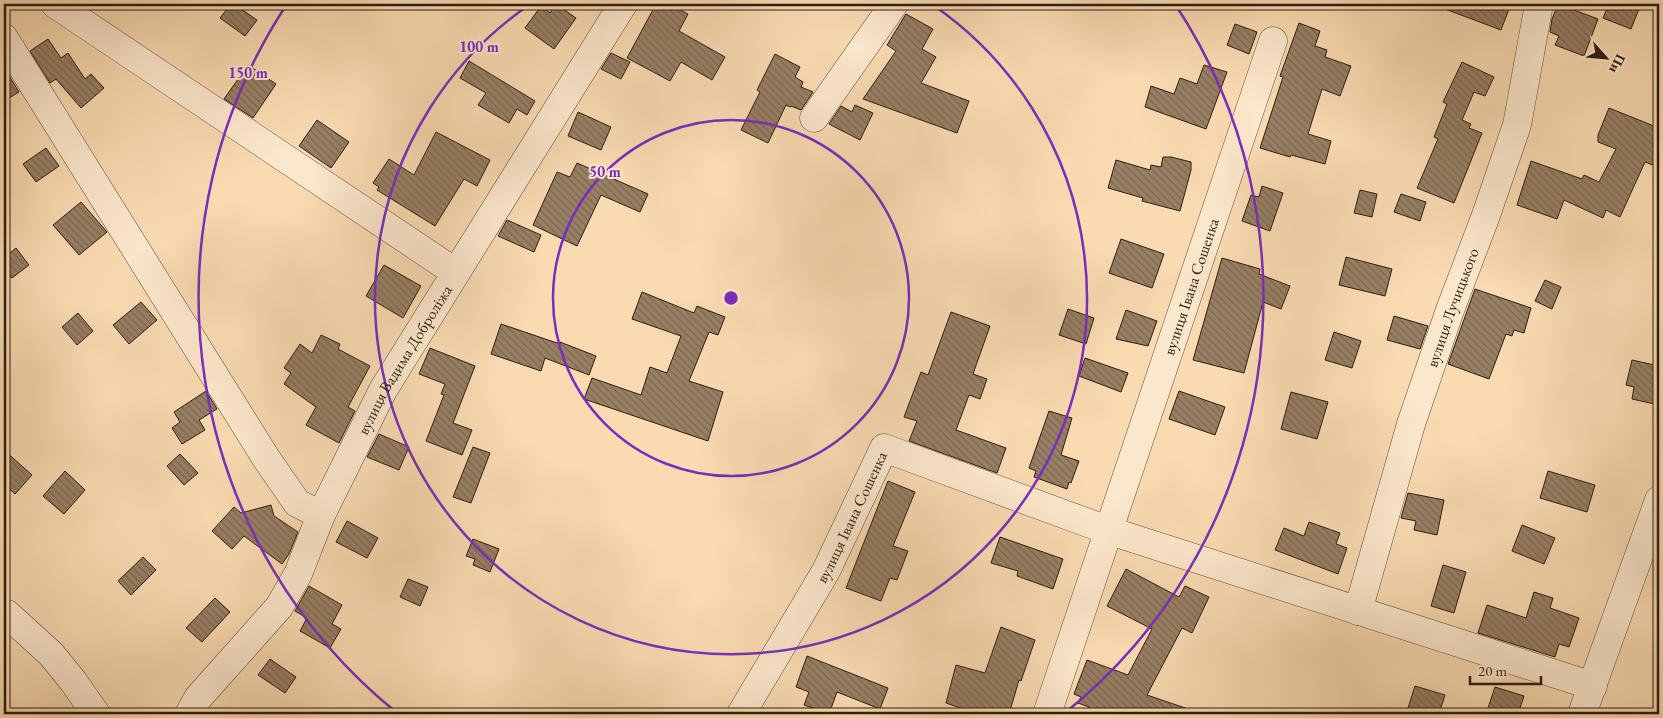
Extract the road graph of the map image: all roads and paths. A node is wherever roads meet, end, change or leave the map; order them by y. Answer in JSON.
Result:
{"nodes":[{"id":1,"x":56,"y":4,"type":"edge"},
{"id":2,"x":623,"y":4,"type":"edge"},
{"id":3,"x":894,"y":4,"type":"edge"},
{"id":4,"x":1539,"y":4,"type":"edge"},
{"id":5,"x":4,"y":38,"type":"edge"},
{"id":6,"x":1273,"y":41,"type":"dead end"},
{"id":7,"x":814,"y":118,"type":"dead end"},
{"id":8,"x":455,"y":272,"type":"junction"},
{"id":9,"x":1659,"y":500,"type":"edge"},
{"id":10,"x":321,"y":515,"type":"junction"},
{"id":11,"x":1110,"y":531,"type":"junction"},
{"id":12,"x":1358,"y":611,"type":"junction"},
{"id":13,"x":7,"y":614,"type":"dead end"},
{"id":14,"x":1593,"y":686,"type":"junction"},
{"id":15,"x":96,"y":714,"type":"edge"},
{"id":16,"x":189,"y":714,"type":"edge"},
{"id":17,"x":741,"y":714,"type":"edge"},
{"id":18,"x":1047,"y":714,"type":"edge"},
{"id":19,"x":1582,"y":714,"type":"edge"}],
"edges":[{"from":1,"to":8,"type":"street"},
{"from":2,"to":8,"type":"street","name":"вулиця Вадима Доброліжа"},
{"from":3,"to":7,"type":"street"},
{"from":4,"to":12,"type":"street","name":"вулиця Лучицького"},
{"from":5,"to":10,"type":"street"},
{"from":6,"to":11,"type":"street","name":"вулиця Івана Сошенка"},
{"from":8,"to":10,"type":"street","name":"вулиця Вадима Доброліжа"},
{"from":9,"to":14,"type":"street"},
{"from":10,"to":16,"type":"street","name":"вулиця Вадима Доброліжа"},
{"from":11,"to":12,"type":"street","name":"вулиця Івана Сошенка"},
{"from":11,"to":17,"type":"street","name":"вулиця Івана Сошенка"},
{"from":11,"to":18,"type":"street","name":"вулиця Івана Сошенка"},
{"from":12,"to":14,"type":"street","name":"вулиця Івана Сошенка"},
{"from":13,"to":15,"type":"street"},
{"from":14,"to":19,"type":"street"}]}
